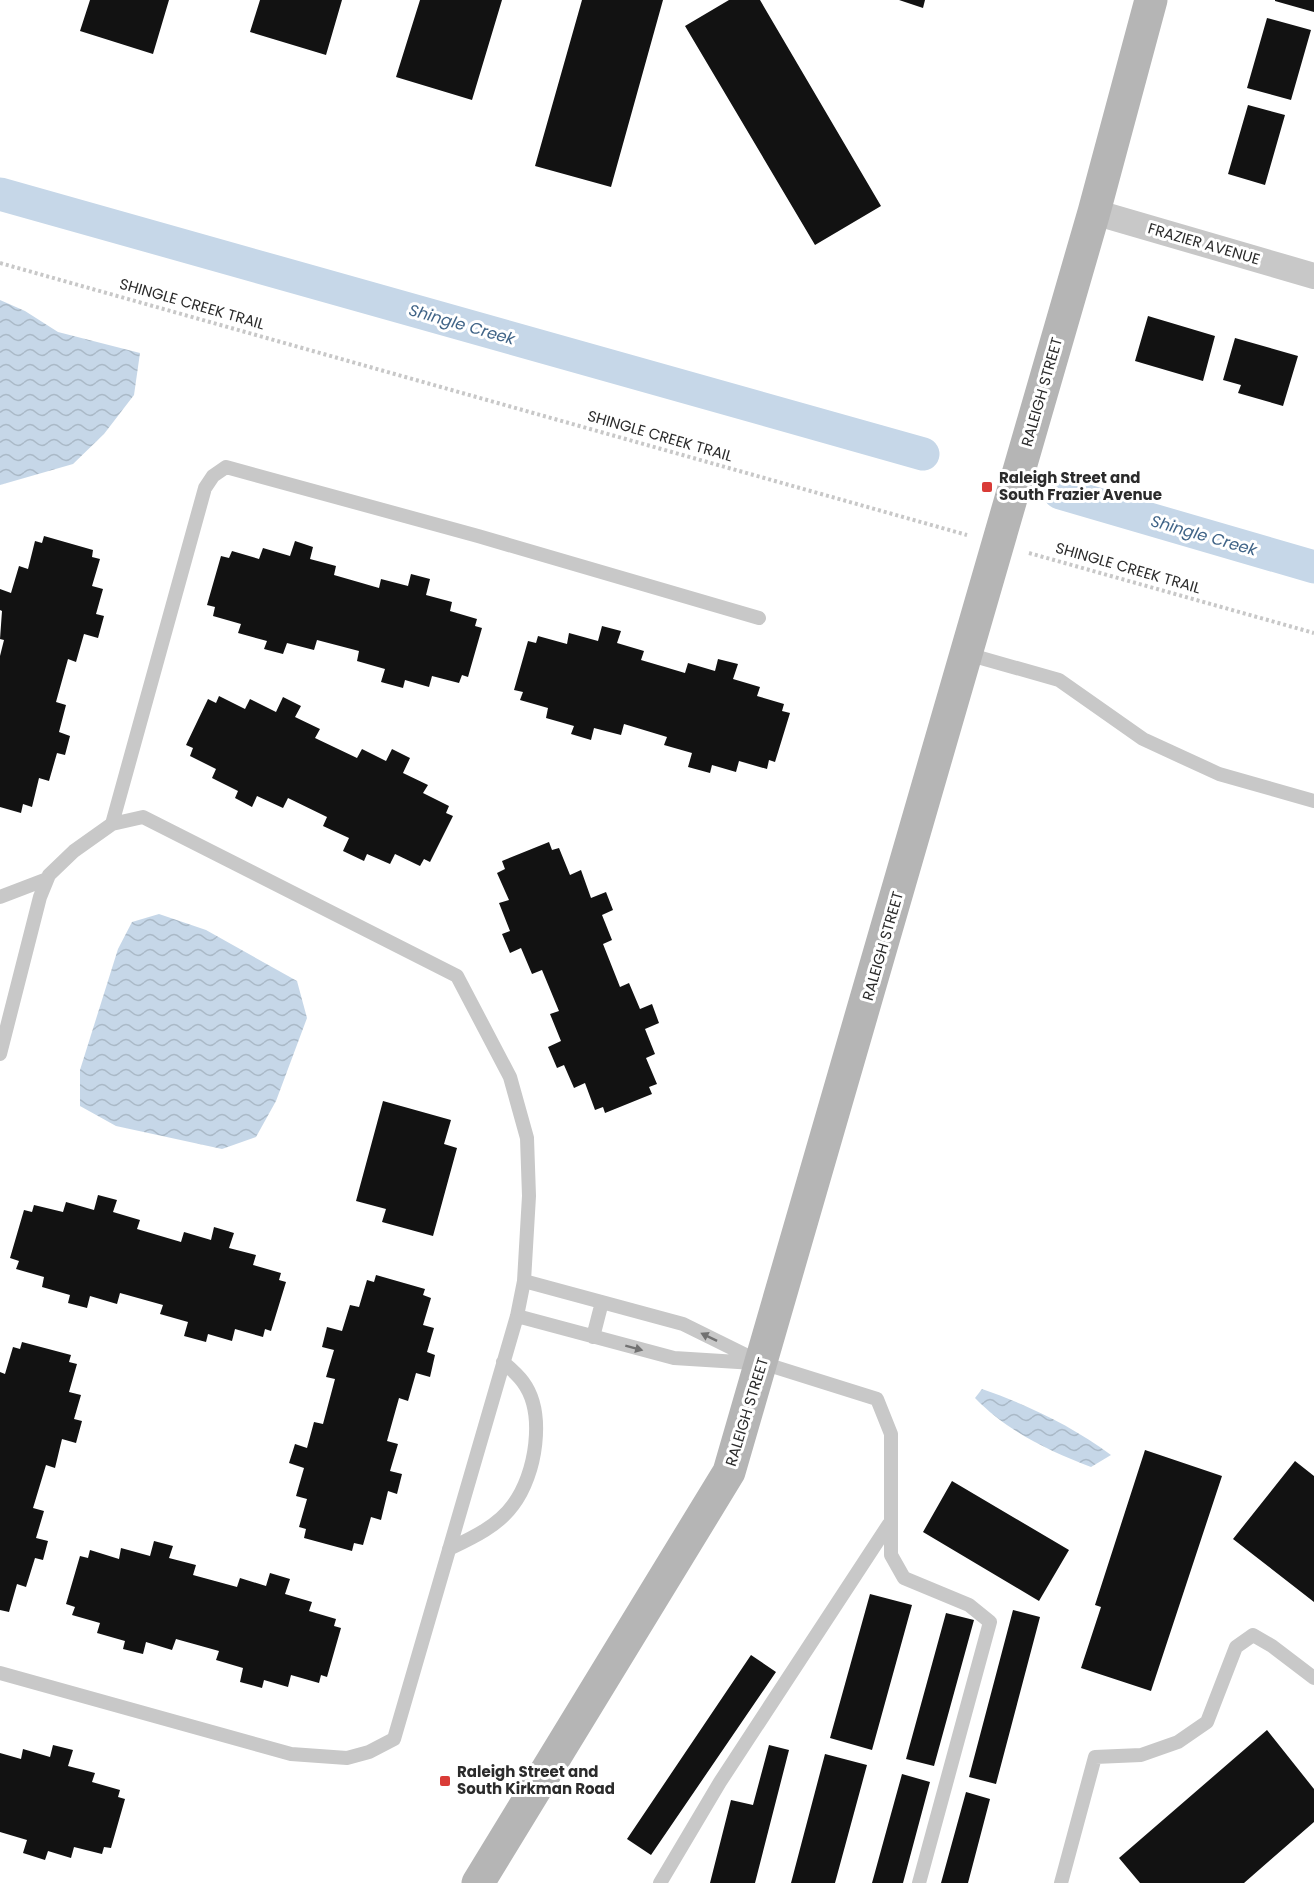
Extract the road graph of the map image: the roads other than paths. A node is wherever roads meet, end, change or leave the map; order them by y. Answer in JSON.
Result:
{"nodes":[{"id":1,"x":1151,"y":0,"type":"edge"},
{"id":2,"x":1094,"y":212,"type":"junction"},
{"id":3,"x":1314,"y":276,"type":"edge"},
{"id":4,"x":759,"y":618,"type":"dead end"},
{"id":5,"x":967,"y":654,"type":"junction"},
{"id":6,"x":1314,"y":801,"type":"edge"},
{"id":7,"x":112,"y":824,"type":"junction"},
{"id":8,"x":47,"y":879,"type":"junction"},
{"id":9,"x":0,"y":897,"type":"edge"},
{"id":10,"x":0,"y":1054,"type":"edge"},
{"id":11,"x":524,"y":1281,"type":"junction"},
{"id":12,"x":602,"y":1302,"type":"junction"},
{"id":13,"x":517,"y":1316,"type":"junction"},
{"id":14,"x":593,"y":1337,"type":"junction"},
{"id":15,"x":504,"y":1362,"type":"junction"},
{"id":16,"x":762,"y":1363,"type":"junction"},
{"id":17,"x":889,"y":1524,"type":"junction"},
{"id":18,"x":449,"y":1549,"type":"junction"},
{"id":19,"x":0,"y":1673,"type":"edge"},
{"id":20,"x":1314,"y":1678,"type":"edge"},
{"id":21,"x":504,"y":1843,"type":"junction"},
{"id":22,"x":478,"y":1883,"type":"edge"},
{"id":23,"x":492,"y":1883,"type":"edge"},
{"id":24,"x":660,"y":1883,"type":"edge"},
{"id":25,"x":919,"y":1883,"type":"edge"},
{"id":26,"x":1061,"y":1883,"type":"edge"}],
"edges":[{"from":1,"to":2,"type":"street","name":"RALEIGH STREET"},
{"from":2,"to":3,"type":"street","name":"FRAZIER AVENUE"},
{"from":2,"to":5,"type":"street","name":"RALEIGH STREET"},
{"from":4,"to":7,"type":"lane"},
{"from":5,"to":6,"type":"lane"},
{"from":5,"to":16,"type":"street","name":"RALEIGH STREET"},
{"from":7,"to":8,"type":"lane"},
{"from":7,"to":11,"type":"lane"},
{"from":8,"to":9,"type":"lane"},
{"from":8,"to":10,"type":"lane"},
{"from":11,"to":12,"type":"lane"},
{"from":11,"to":13,"type":"lane"},
{"from":12,"to":14,"type":"lane"},
{"from":16,"to":12,"type":"lane","one_way":true},
{"from":13,"to":14,"type":"lane"},
{"from":13,"to":15,"type":"lane"},
{"from":14,"to":16,"type":"lane","one_way":true},
{"from":15,"to":18,"type":"lane"},
{"from":15,"to":18,"type":"lane"},
{"from":16,"to":17,"type":"lane"},
{"from":16,"to":21,"type":"street","name":"RALEIGH STREET"},
{"from":17,"to":24,"type":"lane"},
{"from":17,"to":25,"type":"lane"},
{"from":18,"to":19,"type":"lane"},
{"from":20,"to":26,"type":"lane"},
{"from":21,"to":22,"type":"street","name":"RALEIGH STREET"},
{"from":21,"to":23,"type":"street","name":"RALEIGH STREET"}]}
